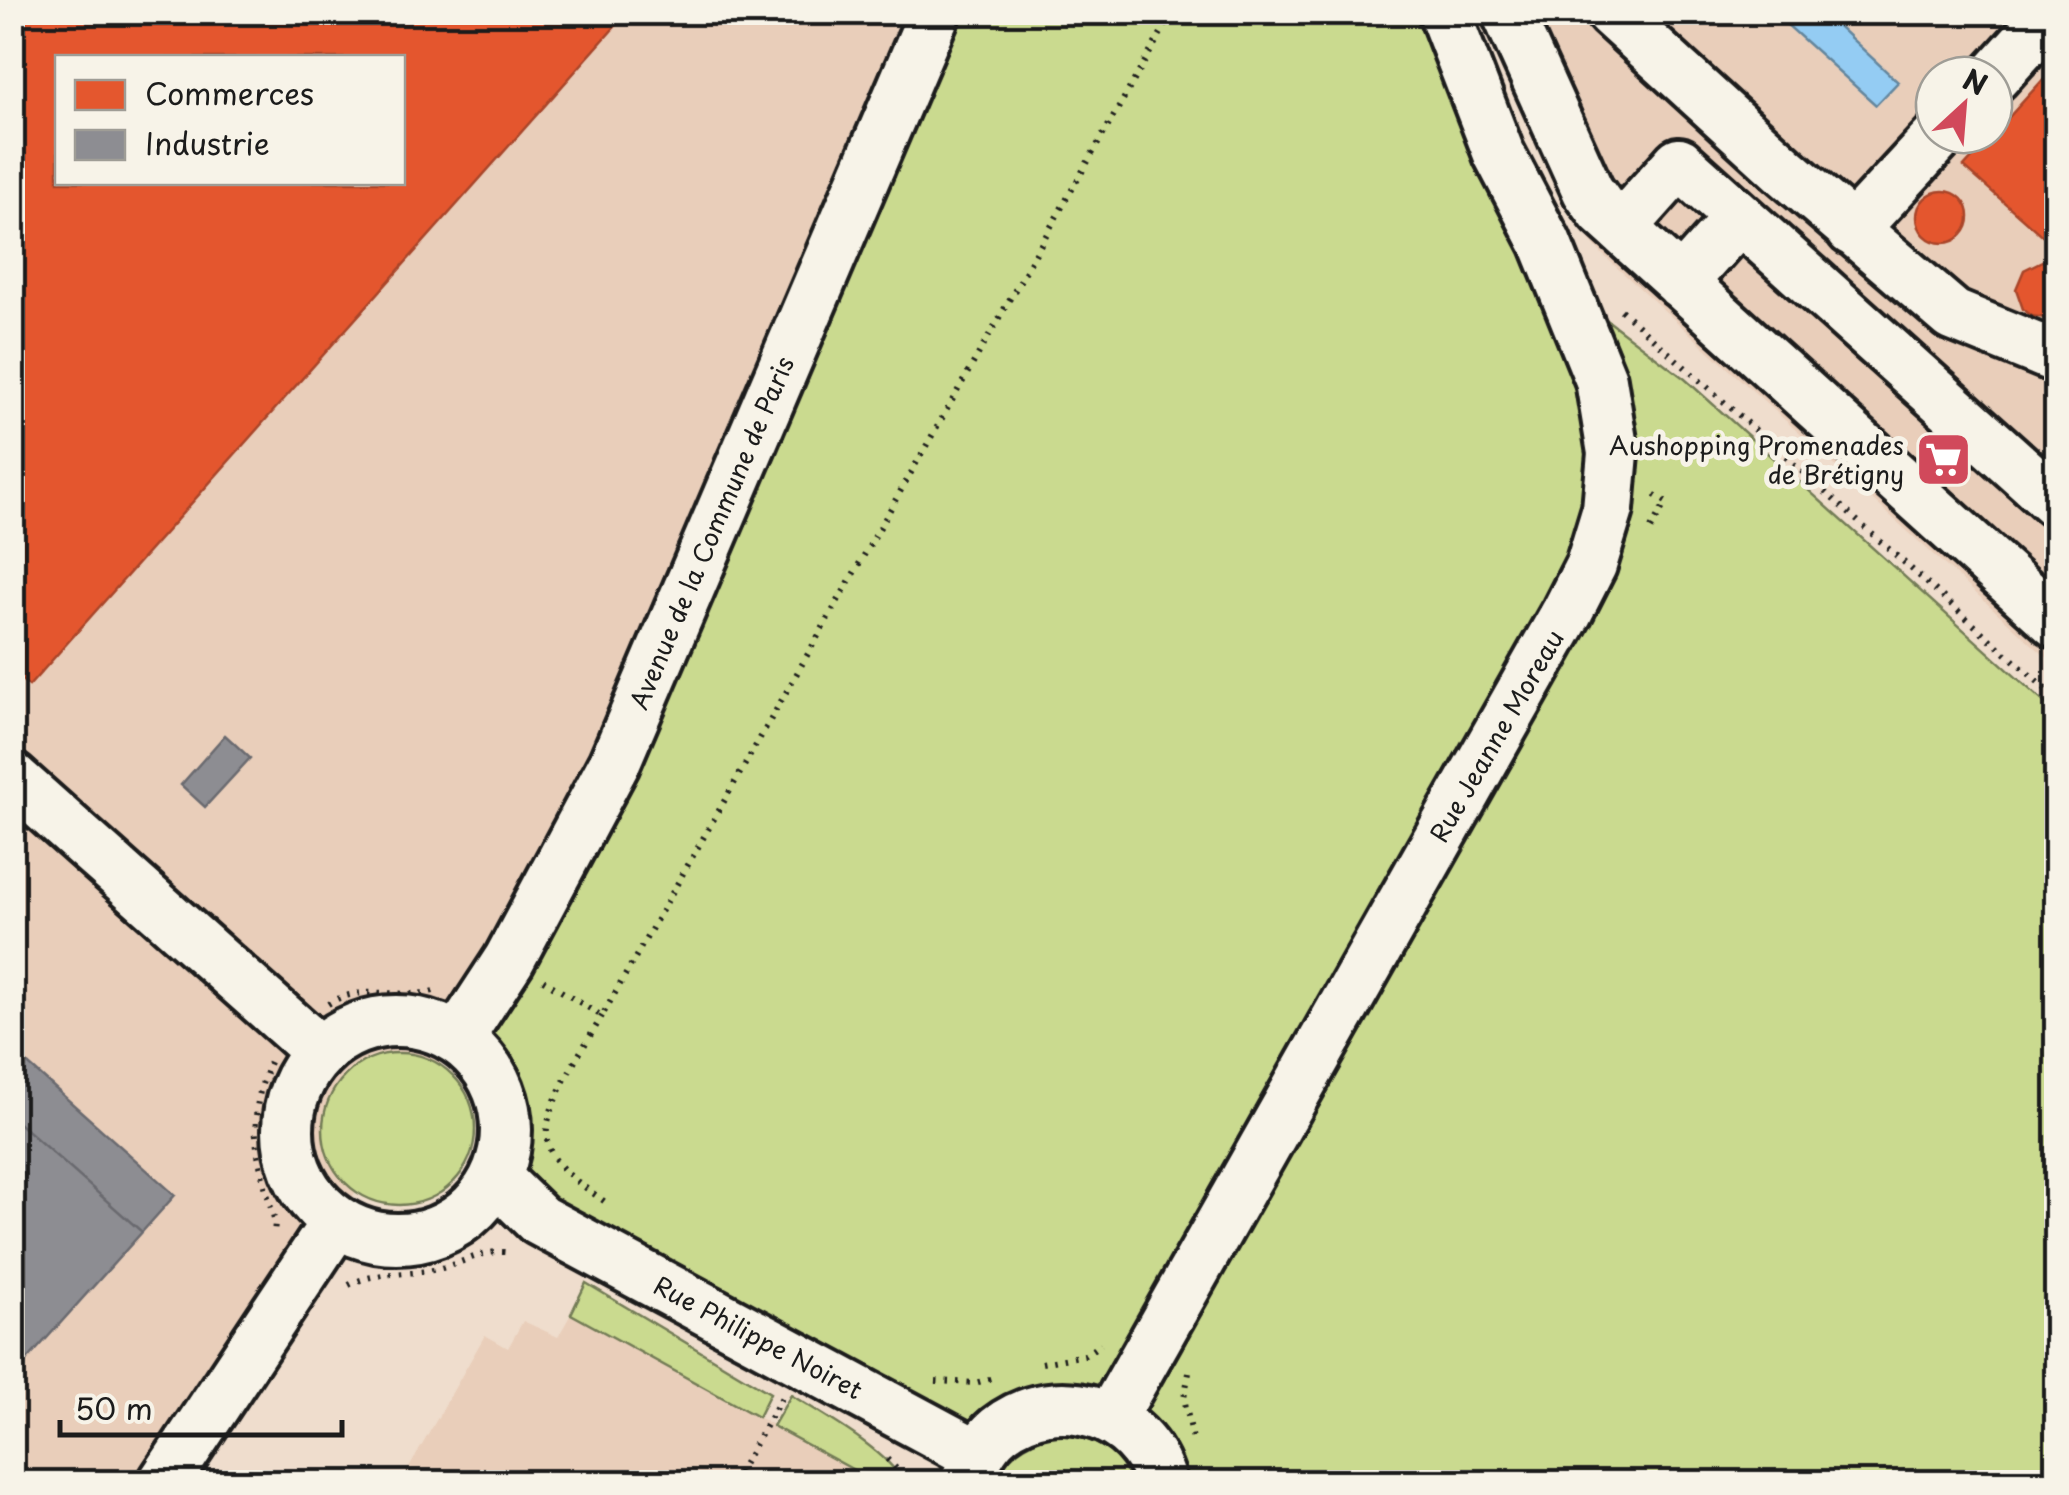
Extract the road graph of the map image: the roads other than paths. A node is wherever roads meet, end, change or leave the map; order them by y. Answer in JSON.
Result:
{"nodes":[{"id":1,"x":935,"y":12,"type":"edge"},
{"id":2,"x":1444,"y":12,"type":"edge"},
{"id":3,"x":1507,"y":12,"type":"edge"},
{"id":4,"x":1611,"y":12,"type":"edge"},
{"id":5,"x":2054,"y":12,"type":"edge"},
{"id":6,"x":2014,"y":55,"type":"edge"},
{"id":7,"x":1921,"y":155,"type":"edge"},
{"id":8,"x":1739,"y":218,"type":"junction"},
{"id":9,"x":1621,"y":228,"type":"junction"},
{"id":10,"x":1852,"y":230,"type":"junction"},
{"id":11,"x":1681,"y":282,"type":"junction"},
{"id":12,"x":2056,"y":357,"type":"edge"},
{"id":13,"x":2056,"y":502,"type":"edge"},
{"id":14,"x":2056,"y":622,"type":"edge"},
{"id":15,"x":12,"y":778,"type":"edge"},
{"id":16,"x":458,"y":1038,"type":"junction"},
{"id":17,"x":308,"y":1041,"type":"junction"},
{"id":18,"x":496,"y":1178,"type":"junction"},
{"id":19,"x":336,"y":1220,"type":"junction"},
{"id":20,"x":439,"y":1231,"type":"junction"},
{"id":21,"x":531,"y":1238,"type":"junction"},
{"id":22,"x":1111,"y":1418,"type":"junction"},
{"id":23,"x":198,"y":1432,"type":"junction"},
{"id":24,"x":972,"y":1469,"type":"edge"},
{"id":25,"x":164,"y":1482,"type":"edge"},
{"id":26,"x":192,"y":1482,"type":"edge"},
{"id":27,"x":1160,"y":1482,"type":"edge"}],
"edges":[{"from":1,"to":16,"type":"street","name":"Avenue de la Commune de Paris"},
{"from":2,"to":22,"type":"street","name":"Rue Jeanne Moreau"},
{"from":3,"to":9,"type":"street"},
{"from":4,"to":10,"type":"street"},
{"from":5,"to":6,"type":"street"},
{"from":7,"to":10,"type":"street"},
{"from":8,"to":9,"type":"street"},
{"from":8,"to":11,"type":"street"},
{"from":8,"to":13,"type":"street"},
{"from":9,"to":11,"type":"street"},
{"from":10,"to":12,"type":"street"},
{"from":11,"to":14,"type":"street"},
{"from":15,"to":17,"type":"street"},
{"from":16,"to":17,"type":"street"},
{"from":16,"to":18,"type":"street"},
{"from":17,"to":19,"type":"street"},
{"from":18,"to":20,"type":"street"},
{"from":18,"to":21,"type":"street","name":"Rue Philippe Noiret"},
{"from":19,"to":20,"type":"street"},
{"from":19,"to":23,"type":"street"},
{"from":20,"to":21,"type":"street"},
{"from":21,"to":24,"type":"street","name":"Rue Philippe Noiret"},
{"from":22,"to":24,"type":"street"},
{"from":22,"to":27,"type":"street"},
{"from":23,"to":25,"type":"street"},
{"from":23,"to":26,"type":"street"}]}
